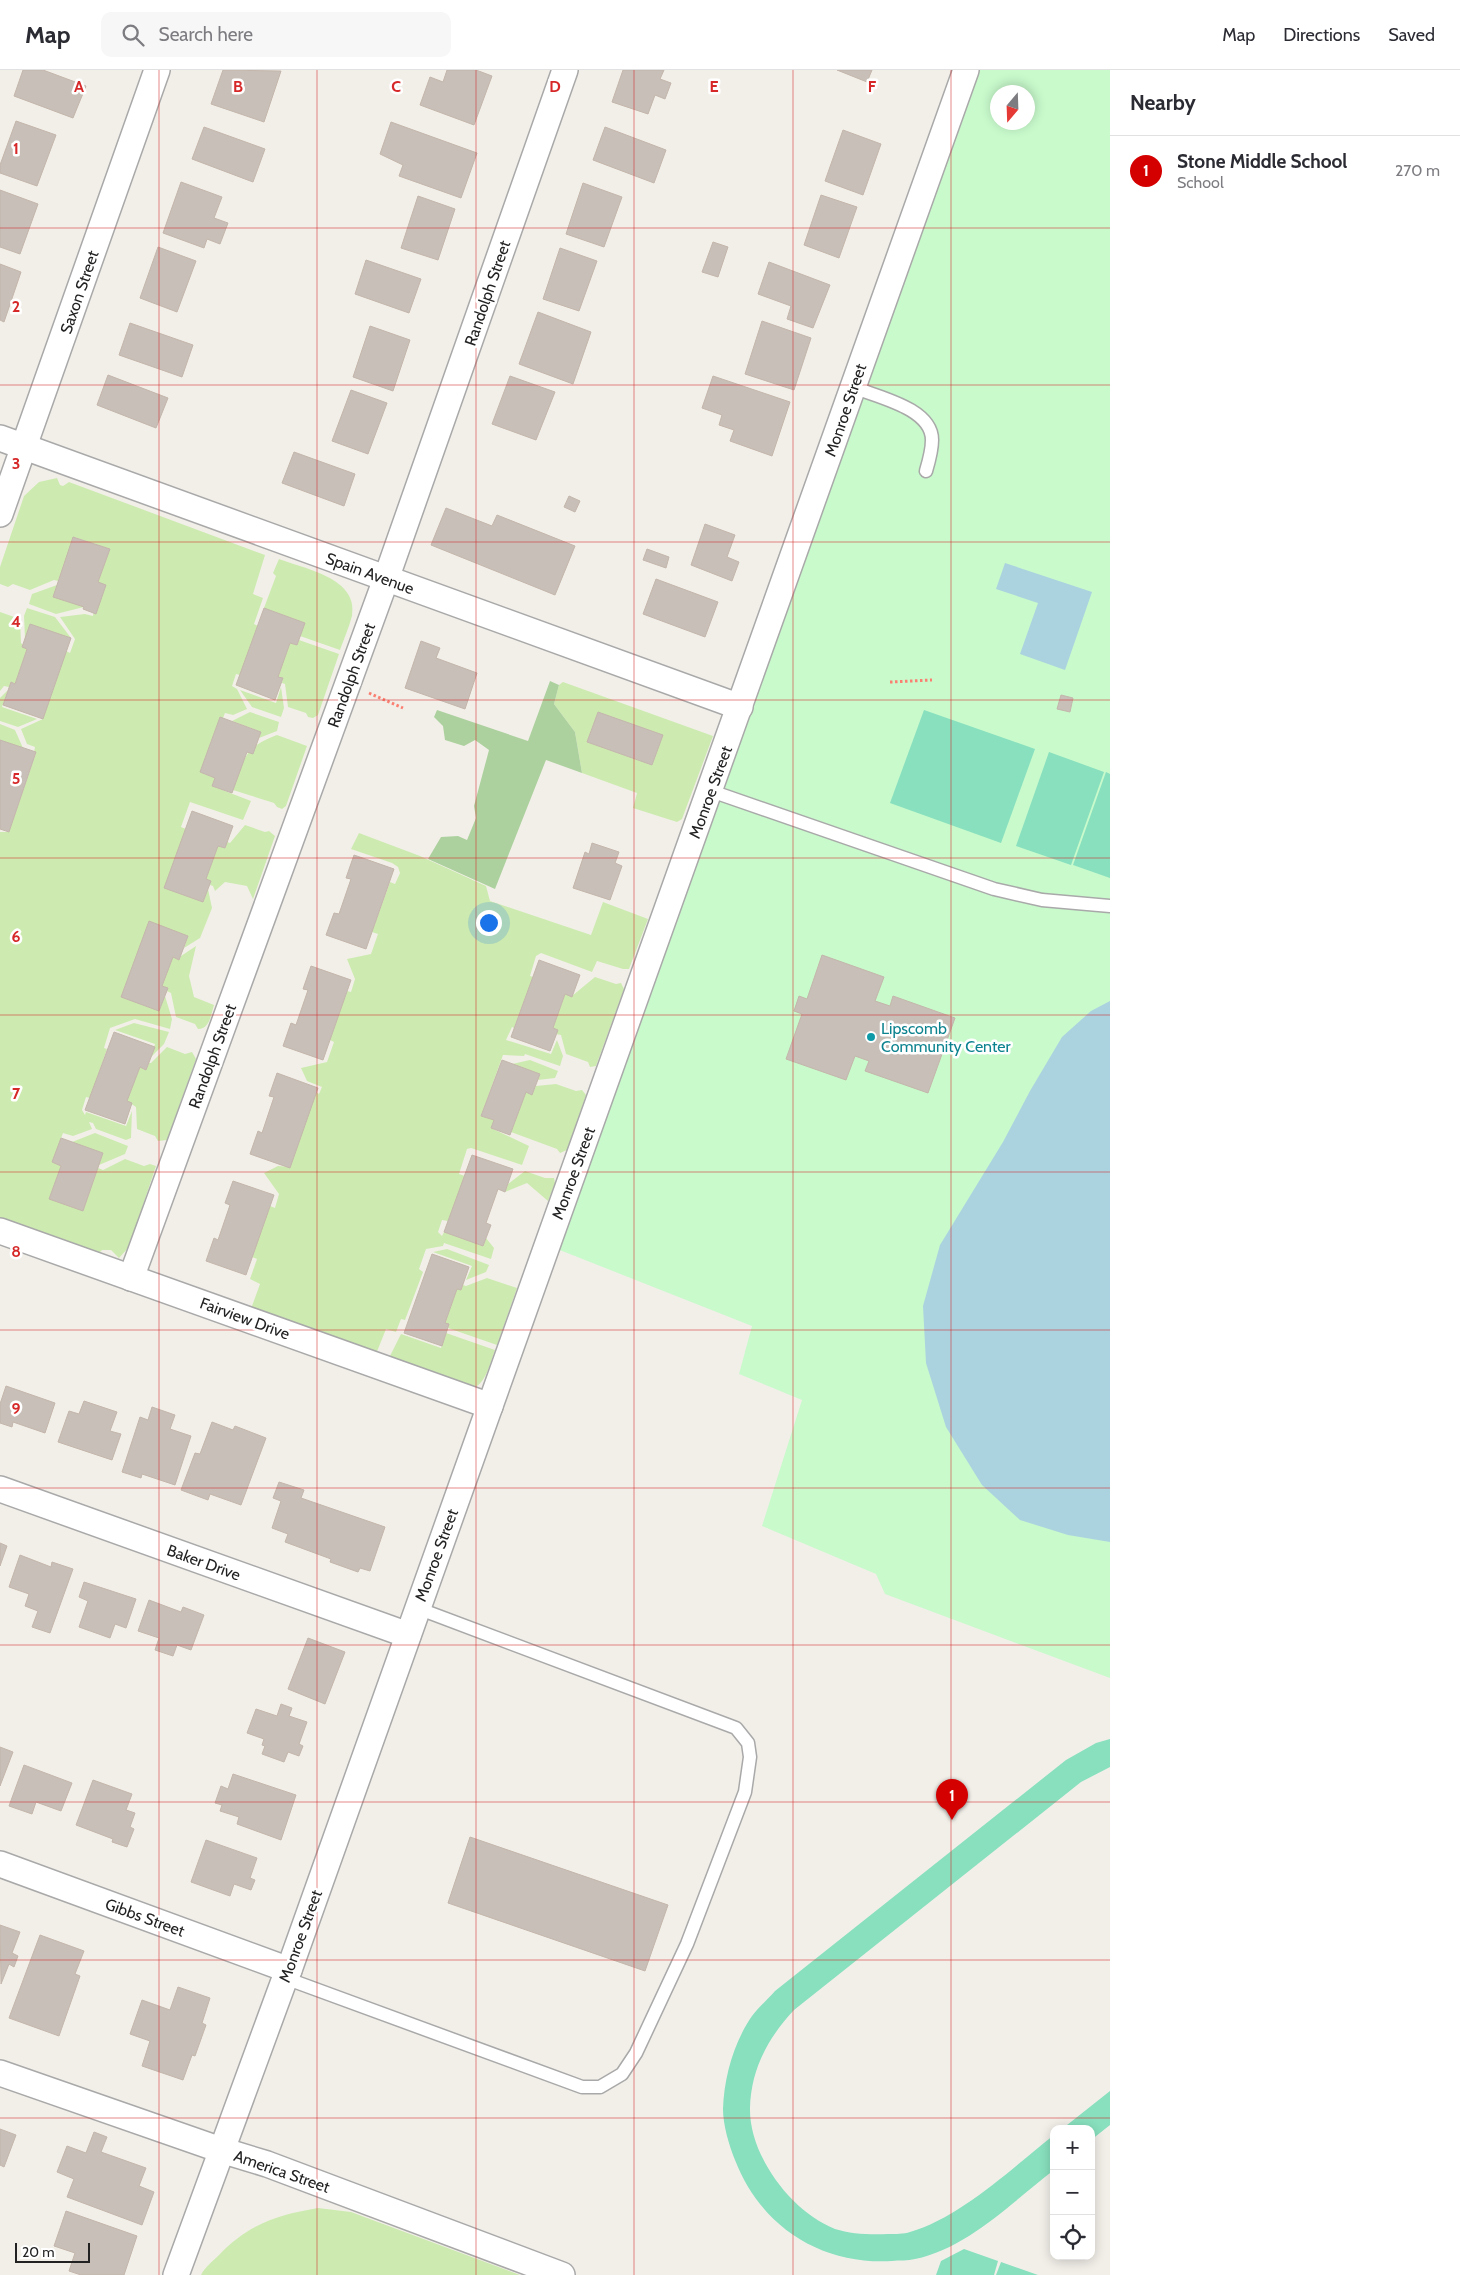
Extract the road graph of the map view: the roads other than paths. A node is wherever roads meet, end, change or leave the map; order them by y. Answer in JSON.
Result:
{"nodes":[{"id":1,"x":157,"y":70,"type":"edge"},
{"id":2,"x":565,"y":70,"type":"edge"},
{"id":3,"x":966,"y":70,"type":"edge"},
{"id":4,"x":853,"y":387,"type":"junction"},
{"id":5,"x":0,"y":438,"type":"edge"},
{"id":6,"x":24,"y":447,"type":"junction"},
{"id":7,"x":926,"y":471,"type":"dead end"},
{"id":8,"x":0,"y":514,"type":"edge"},
{"id":9,"x":386,"y":579,"type":"junction"},
{"id":10,"x":740,"y":707,"type":"junction"},
{"id":11,"x":711,"y":791,"type":"junction"},
{"id":12,"x":1110,"y":906,"type":"edge"},
{"id":13,"x":0,"y":1231,"type":"edge"},
{"id":14,"x":131,"y":1278,"type":"junction"},
{"id":15,"x":490,"y":1406,"type":"junction"},
{"id":16,"x":0,"y":1489,"type":"edge"},
{"id":17,"x":417,"y":1608,"type":"junction"},
{"id":18,"x":408,"y":1635,"type":"junction"},
{"id":19,"x":0,"y":1864,"type":"edge"},
{"id":20,"x":287,"y":1974,"type":"junction"},
{"id":21,"x":0,"y":2073,"type":"edge"},
{"id":22,"x":222,"y":2150,"type":"junction"},
{"id":23,"x":176,"y":2275,"type":"edge"},
{"id":24,"x":562,"y":2275,"type":"edge"}],
"edges":[{"from":1,"to":6,"type":"street","name":"Saxon Street"},
{"from":2,"to":9,"type":"street","name":"Randolph Street"},
{"from":3,"to":4,"type":"street","name":"Monroe Street"},
{"from":4,"to":7,"type":"lane"},
{"from":4,"to":10,"type":"street","name":"Monroe Street"},
{"from":5,"to":6,"type":"street","name":"Spain Avenue"},
{"from":6,"to":8,"type":"street","name":"Saxon Street"},
{"from":6,"to":9,"type":"street","name":"Spain Avenue"},
{"from":9,"to":10,"type":"street","name":"Spain Avenue"},
{"from":9,"to":14,"type":"street","name":"Randolph Street"},
{"from":10,"to":11,"type":"street","name":"Monroe Street"},
{"from":11,"to":12,"type":"lane"},
{"from":11,"to":15,"type":"street","name":"Monroe Street"},
{"from":13,"to":14,"type":"street","name":"Fairview Drive"},
{"from":14,"to":15,"type":"street","name":"Fairview Drive"},
{"from":15,"to":17,"type":"street","name":"Monroe Street"},
{"from":16,"to":18,"type":"street","name":"Baker Drive"},
{"from":17,"to":18,"type":"street","name":"Monroe Street"},
{"from":17,"to":20,"type":"lane"},
{"from":18,"to":20,"type":"street","name":"Monroe Street"},
{"from":19,"to":20,"type":"street","name":"Gibbs Street"},
{"from":20,"to":22,"type":"street","name":"Monroe Street"},
{"from":21,"to":22,"type":"street","name":"America Street"},
{"from":22,"to":23,"type":"street","name":"Monroe Street"},
{"from":22,"to":24,"type":"street","name":"America Street"}]}
